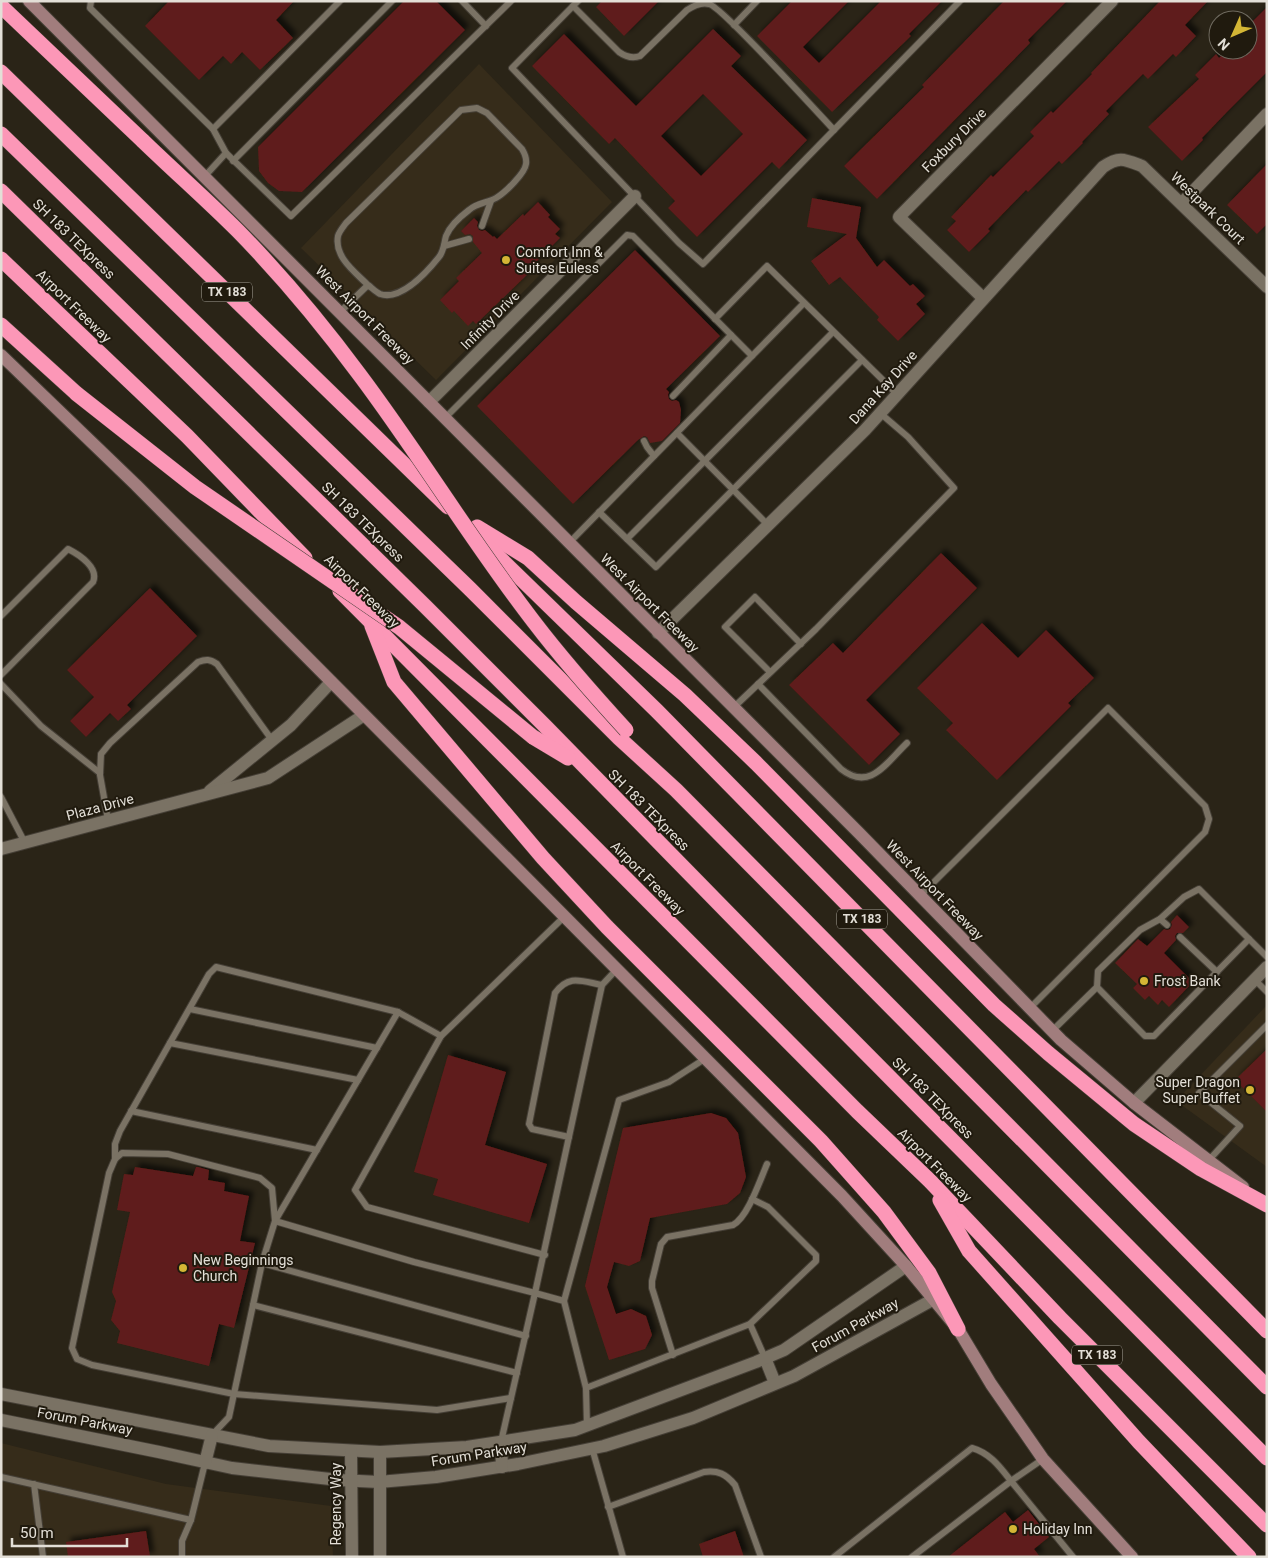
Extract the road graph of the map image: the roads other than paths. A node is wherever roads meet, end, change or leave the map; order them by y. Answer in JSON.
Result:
{"nodes":[{"id":1,"x":30,"y":1,"type":"edge"},
{"id":2,"x":91,"y":1,"type":"edge"},
{"id":3,"x":340,"y":1,"type":"edge"},
{"id":4,"x":392,"y":1,"type":"edge"},
{"id":5,"x":462,"y":1,"type":"edge"},
{"id":6,"x":511,"y":1,"type":"edge"},
{"id":7,"x":757,"y":1,"type":"edge"},
{"id":8,"x":960,"y":1,"type":"edge"},
{"id":9,"x":1112,"y":1,"type":"edge"},
{"id":10,"x":575,"y":4,"type":"edge"},
{"id":11,"x":1,"y":6,"type":"edge"},
{"id":12,"x":734,"y":25,"type":"junction"},
{"id":13,"x":486,"y":26,"type":"junction"},
{"id":14,"x":1,"y":72,"type":"edge"},
{"id":15,"x":1267,"y":114,"type":"edge"},
{"id":16,"x":213,"y":129,"type":"junction"},
{"id":17,"x":834,"y":130,"type":"junction"},
{"id":18,"x":1,"y":134,"type":"edge"},
{"id":19,"x":226,"y":154,"type":"junction"},
{"id":20,"x":1124,"y":158,"type":"joint"},
{"id":21,"x":234,"y":161,"type":"junction"},
{"id":22,"x":205,"y":176,"type":"junction"},
{"id":23,"x":1,"y":191,"type":"edge"},
{"id":24,"x":636,"y":196,"type":"junction"},
{"id":25,"x":490,"y":201,"type":"junction"},
{"id":26,"x":1182,"y":203,"type":"junction"},
{"id":27,"x":482,"y":226,"type":"dead end"},
{"id":28,"x":469,"y":239,"type":"dead end"},
{"id":29,"x":444,"y":246,"type":"junction"},
{"id":30,"x":1,"y":259,"type":"edge"},
{"id":31,"x":368,"y":285,"type":"junction"},
{"id":32,"x":1267,"y":286,"type":"edge"},
{"id":33,"x":983,"y":298,"type":"junction"},
{"id":34,"x":804,"y":303,"type":"junction"},
{"id":35,"x":340,"y":312,"type":"junction"},
{"id":36,"x":715,"y":319,"type":"junction"},
{"id":37,"x":1,"y":325,"type":"edge"},
{"id":38,"x":834,"y":332,"type":"junction"},
{"id":39,"x":731,"y":335,"type":"junction"},
{"id":40,"x":1,"y":355,"type":"edge"},
{"id":41,"x":752,"y":356,"type":"junction"},
{"id":42,"x":862,"y":360,"type":"junction"},
{"id":43,"x":897,"y":394,"type":"junction"},
{"id":44,"x":673,"y":396,"type":"dead end"},
{"id":45,"x":429,"y":402,"type":"junction"},
{"id":46,"x":880,"y":413,"type":"junction"},
{"id":47,"x":445,"y":418,"type":"junction"},
{"id":48,"x":676,"y":434,"type":"junction"},
{"id":49,"x":644,"y":441,"type":"dead end"},
{"id":50,"x":654,"y":456,"type":"junction"},
{"id":51,"x":705,"y":462,"type":"junction"},
{"id":52,"x":733,"y":490,"type":"junction"},
{"id":53,"x":452,"y":512,"type":"junction"},
{"id":54,"x":599,"y":512,"type":"junction"},
{"id":55,"x":768,"y":525,"type":"junction"},
{"id":56,"x":627,"y":540,"type":"junction"},
{"id":57,"x":569,"y":543,"type":"junction"},
{"id":58,"x":1,"y":616,"type":"edge"},
{"id":59,"x":370,"y":620,"type":"junction"},
{"id":60,"x":658,"y":633,"type":"junction"},
{"id":61,"x":800,"y":644,"type":"junction"},
{"id":62,"x":770,"y":672,"type":"junction"},
{"id":63,"x":1,"y":675,"type":"edge"},
{"id":64,"x":331,"y":682,"type":"junction"},
{"id":65,"x":1,"y":684,"type":"edge"},
{"id":66,"x":758,"y":684,"type":"junction"},
{"id":67,"x":733,"y":708,"type":"junction"},
{"id":68,"x":364,"y":715,"type":"junction"},
{"id":69,"x":623,"y":734,"type":"junction"},
{"id":70,"x":272,"y":740,"type":"junction"},
{"id":71,"x":907,"y":743,"type":"dead end"},
{"id":72,"x":586,"y":769,"type":"junction"},
{"id":73,"x":100,"y":773,"type":"junction"},
{"id":74,"x":207,"y":794,"type":"junction"},
{"id":75,"x":1,"y":797,"type":"edge"},
{"id":76,"x":108,"y":820,"type":"junction"},
{"id":77,"x":25,"y":843,"type":"junction"},
{"id":78,"x":1,"y":849,"type":"edge"},
{"id":79,"x":920,"y":896,"type":"junction"},
{"id":80,"x":565,"y":916,"type":"junction"},
{"id":81,"x":1160,"y":918,"type":"junction"},
{"id":82,"x":1167,"y":925,"type":"dead end"},
{"id":83,"x":1180,"y":937,"type":"dead end"},
{"id":84,"x":1249,"y":939,"type":"junction"},
{"id":85,"x":1267,"y":957,"type":"edge"},
{"id":86,"x":1267,"y":967,"type":"edge"},
{"id":87,"x":617,"y":969,"type":"junction"},
{"id":88,"x":1217,"y":972,"type":"junction"},
{"id":89,"x":1255,"y":980,"type":"junction"},
{"id":90,"x":602,"y":985,"type":"junction"},
{"id":91,"x":1098,"y":987,"type":"junction"},
{"id":92,"x":1267,"y":992,"type":"edge"},
{"id":93,"x":1030,"y":1008,"type":"junction"},
{"id":94,"x":190,"y":1009,"type":"junction"},
{"id":95,"x":398,"y":1012,"type":"junction"},
{"id":96,"x":1267,"y":1025,"type":"edge"},
{"id":97,"x":1052,"y":1031,"type":"junction"},
{"id":98,"x":441,"y":1036,"type":"junction"},
{"id":99,"x":170,"y":1042,"type":"junction"},
{"id":100,"x":377,"y":1048,"type":"junction"},
{"id":101,"x":706,"y":1058,"type":"junction"},
{"id":102,"x":358,"y":1080,"type":"junction"},
{"id":103,"x":1134,"y":1104,"type":"junction"},
{"id":104,"x":131,"y":1111,"type":"junction"},
{"id":105,"x":570,"y":1137,"type":"junction"},
{"id":106,"x":317,"y":1150,"type":"junction"},
{"id":107,"x":115,"y":1159,"type":"junction"},
{"id":108,"x":1210,"y":1160,"type":"junction"},
{"id":109,"x":767,"y":1164,"type":"dead end"},
{"id":110,"x":930,"y":1181,"type":"junction"},
{"id":111,"x":752,"y":1199,"type":"junction"},
{"id":112,"x":1267,"y":1205,"type":"edge"},
{"id":113,"x":275,"y":1220,"type":"junction"},
{"id":114,"x":545,"y":1255,"type":"junction"},
{"id":115,"x":262,"y":1263,"type":"junction"},
{"id":116,"x":906,"y":1266,"type":"junction"},
{"id":117,"x":535,"y":1293,"type":"junction"},
{"id":118,"x":934,"y":1299,"type":"junction"},
{"id":119,"x":564,"y":1300,"type":"junction"},
{"id":120,"x":253,"y":1305,"type":"junction"},
{"id":121,"x":750,"y":1324,"type":"junction"},
{"id":122,"x":958,"y":1329,"type":"junction"},
{"id":123,"x":1267,"y":1331,"type":"edge"},
{"id":124,"x":526,"y":1336,"type":"junction"},
{"id":125,"x":673,"y":1354,"type":"junction"},
{"id":126,"x":764,"y":1358,"type":"junction"},
{"id":127,"x":517,"y":1373,"type":"junction"},
{"id":128,"x":775,"y":1383,"type":"junction"},
{"id":129,"x":1267,"y":1387,"type":"edge"},
{"id":130,"x":586,"y":1388,"type":"junction"},
{"id":131,"x":1,"y":1394,"type":"edge"},
{"id":132,"x":234,"y":1394,"type":"junction"},
{"id":133,"x":511,"y":1398,"type":"junction"},
{"id":134,"x":1,"y":1420,"type":"edge"},
{"id":135,"x":588,"y":1426,"type":"junction"},
{"id":136,"x":212,"y":1435,"type":"junction"},
{"id":137,"x":501,"y":1442,"type":"junction"},
{"id":138,"x":592,"y":1448,"type":"junction"},
{"id":139,"x":351,"y":1452,"type":"junction"},
{"id":140,"x":380,"y":1452,"type":"junction"},
{"id":141,"x":1267,"y":1458,"type":"edge"},
{"id":142,"x":1044,"y":1459,"type":"junction"},
{"id":143,"x":205,"y":1463,"type":"junction"},
{"id":144,"x":502,"y":1466,"type":"junction"},
{"id":145,"x":1,"y":1477,"type":"edge"},
{"id":146,"x":350,"y":1480,"type":"junction"},
{"id":147,"x":1011,"y":1481,"type":"junction"},
{"id":148,"x":379,"y":1482,"type":"junction"},
{"id":149,"x":34,"y":1484,"type":"junction"},
{"id":150,"x":608,"y":1507,"type":"junction"},
{"id":151,"x":191,"y":1520,"type":"junction"},
{"id":152,"x":1267,"y":1525,"type":"edge"},
{"id":153,"x":43,"y":1557,"type":"edge"},
{"id":154,"x":182,"y":1557,"type":"edge"},
{"id":155,"x":352,"y":1557,"type":"edge"},
{"id":156,"x":380,"y":1557,"type":"edge"},
{"id":157,"x":623,"y":1557,"type":"edge"},
{"id":158,"x":761,"y":1557,"type":"edge"},
{"id":159,"x":834,"y":1557,"type":"edge"},
{"id":160,"x":912,"y":1557,"type":"edge"},
{"id":161,"x":1073,"y":1557,"type":"edge"},
{"id":162,"x":1132,"y":1557,"type":"edge"},
{"id":163,"x":1249,"y":1557,"type":"edge"}],
"edges":[{"from":1,"to":22,"type":"main road","name":"West Airport Freeway"},
{"from":2,"to":16,"type":"lane"},
{"from":3,"to":16,"type":"lane"},
{"from":4,"to":21,"type":"lane"},
{"from":5,"to":13,"type":"lane"},
{"from":6,"to":13,"type":"lane"},
{"from":7,"to":12,"type":"lane"},
{"from":8,"to":17,"type":"lane"},
{"from":9,"to":33,"type":"street","name":"Foxbury Drive"},
{"from":10,"to":12,"type":"lane"},
{"from":10,"to":24,"type":"lane"},
{"from":11,"to":69,"type":"highway","bridge":true},
{"from":12,"to":17,"type":"lane"},
{"from":13,"to":21,"type":"lane"},
{"from":14,"to":53,"type":"highway","number":"TX 183"},
{"from":15,"to":26,"type":"street"},
{"from":16,"to":19,"type":"lane"},
{"from":17,"to":24,"type":"lane"},
{"from":18,"to":69,"type":"highway","name":"SH 183 TEXpress"},
{"from":19,"to":21,"type":"lane"},
{"from":19,"to":22,"type":"lane"},
{"from":20,"to":26,"type":"street","name":"Westpark Court"},
{"from":20,"to":33,"type":"street","name":"Dana Kay Drive"},
{"from":22,"to":35,"type":"main road","name":"West Airport Freeway"},
{"from":23,"to":72,"type":"highway","name":"SH 183 TEXpress"},
{"from":24,"to":45,"type":"street","name":"Infinity Drive"},
{"from":25,"to":27,"type":"lane"},
{"from":25,"to":29,"type":"lane"},
{"from":25,"to":31,"type":"lane"},
{"from":26,"to":32,"type":"street","name":"Westpark Court"},
{"from":28,"to":29,"type":"lane"},
{"from":29,"to":31,"type":"lane"},
{"from":30,"to":59,"type":"highway","name":"Airport Freeway","number":"TX 183"},
{"from":31,"to":35,"type":"lane"},
{"from":33,"to":43,"type":"street","name":"Dana Kay Drive"},
{"from":34,"to":36,"type":"lane"},
{"from":34,"to":38,"type":"lane"},
{"from":34,"to":41,"type":"lane"},
{"from":35,"to":45,"type":"main road","name":"West Airport Freeway"},
{"from":36,"to":39,"type":"lane"},
{"from":36,"to":47,"type":"lane"},
{"from":37,"to":72,"type":"highway","bridge":true},
{"from":38,"to":42,"type":"lane"},
{"from":38,"to":51,"type":"lane"},
{"from":39,"to":41,"type":"lane"},
{"from":39,"to":44,"type":"lane"},
{"from":40,"to":64,"type":"main road"},
{"from":41,"to":48,"type":"lane"},
{"from":42,"to":43,"type":"lane"},
{"from":42,"to":52,"type":"lane"},
{"from":43,"to":46,"type":"street","name":"Dana Kay Drive"},
{"from":45,"to":47,"type":"main road","name":"West Airport Freeway"},
{"from":46,"to":55,"type":"street","name":"Dana Kay Drive"},
{"from":46,"to":61,"type":"lane"},
{"from":47,"to":57,"type":"main road","name":"West Airport Freeway"},
{"from":48,"to":50,"type":"lane"},
{"from":48,"to":51,"type":"lane"},
{"from":49,"to":50,"type":"lane"},
{"from":50,"to":54,"type":"lane"},
{"from":51,"to":52,"type":"lane"},
{"from":51,"to":56,"type":"lane"},
{"from":52,"to":55,"type":"lane"},
{"from":52,"to":56,"type":"lane"},
{"from":53,"to":112,"type":"highway"},
{"from":53,"to":123,"type":"highway","number":"TX 183"},
{"from":54,"to":56,"type":"lane"},
{"from":54,"to":57,"type":"lane"},
{"from":55,"to":60,"type":"street","name":"Dana Kay Drive"},
{"from":57,"to":60,"type":"main road","name":"West Airport Freeway"},
{"from":58,"to":63,"type":"lane"},
{"from":59,"to":110,"type":"highway","name":"Airport Freeway","number":"TX 183"},
{"from":59,"to":122,"type":"highway"},
{"from":60,"to":67,"type":"main road","name":"West Airport Freeway"},
{"from":61,"to":62,"type":"lane"},
{"from":61,"to":62,"type":"lane"},
{"from":62,"to":66,"type":"lane"},
{"from":64,"to":68,"type":"main road"},
{"from":64,"to":70,"type":"street","name":"Plaza Drive"},
{"from":65,"to":73,"type":"lane"},
{"from":66,"to":67,"type":"lane"},
{"from":66,"to":71,"type":"lane"},
{"from":67,"to":79,"type":"main road","name":"West Airport Freeway"},
{"from":68,"to":74,"type":"street","name":"Plaza Drive"},
{"from":68,"to":80,"type":"main road"},
{"from":69,"to":129,"type":"highway"},
{"from":70,"to":73,"type":"lane"},
{"from":70,"to":74,"type":"street","name":"Plaza Drive"},
{"from":72,"to":141,"type":"highway","name":"SH 183 TEXpress"},
{"from":73,"to":76,"type":"lane"},
{"from":74,"to":76,"type":"street","name":"Plaza Drive"},
{"from":75,"to":77,"type":"lane"},
{"from":76,"to":77,"type":"street","name":"Plaza Drive"},
{"from":77,"to":78,"type":"street","name":"Plaza Drive"},
{"from":79,"to":93,"type":"main road","name":"West Airport Freeway"},
{"from":79,"to":93,"type":"lane"},
{"from":80,"to":87,"type":"main road"},
{"from":80,"to":98,"type":"lane"},
{"from":81,"to":82,"type":"lane"},
{"from":81,"to":84,"type":"lane"},
{"from":81,"to":91,"type":"lane"},
{"from":83,"to":88,"type":"lane"},
{"from":84,"to":85,"type":"lane"},
{"from":84,"to":88,"type":"lane"},
{"from":86,"to":89,"type":"street"},
{"from":87,"to":90,"type":"lane"},
{"from":87,"to":101,"type":"main road"},
{"from":88,"to":91,"type":"lane"},
{"from":89,"to":92,"type":"lane"},
{"from":89,"to":103,"type":"street"},
{"from":90,"to":105,"type":"lane"},
{"from":90,"to":105,"type":"lane"},
{"from":91,"to":97,"type":"lane"},
{"from":93,"to":97,"type":"main road","name":"West Airport Freeway"},
{"from":94,"to":95,"type":"lane"},
{"from":94,"to":99,"type":"lane"},
{"from":94,"to":100,"type":"lane"},
{"from":95,"to":98,"type":"lane"},
{"from":95,"to":100,"type":"lane"},
{"from":96,"to":108,"type":"lane"},
{"from":97,"to":103,"type":"main road","name":"West Airport Freeway"},
{"from":98,"to":114,"type":"lane"},
{"from":99,"to":102,"type":"lane"},
{"from":99,"to":104,"type":"lane"},
{"from":100,"to":102,"type":"lane"},
{"from":101,"to":116,"type":"main road"},
{"from":101,"to":119,"type":"lane"},
{"from":102,"to":106,"type":"lane"},
{"from":103,"to":108,"type":"main road","name":"West Airport Freeway"},
{"from":104,"to":106,"type":"lane"},
{"from":104,"to":107,"type":"lane"},
{"from":105,"to":114,"type":"lane"},
{"from":106,"to":113,"type":"lane"},
{"from":107,"to":113,"type":"lane"},
{"from":107,"to":132,"type":"lane"},
{"from":108,"to":112,"type":"main road","name":"West Airport Freeway"},
{"from":109,"to":111,"type":"lane"},
{"from":110,"to":152,"type":"highway","name":"Airport Freeway","number":"TX 183"},
{"from":110,"to":163,"type":"highway"},
{"from":111,"to":121,"type":"lane"},
{"from":111,"to":125,"type":"lane"},
{"from":113,"to":115,"type":"lane"},
{"from":113,"to":117,"type":"lane"},
{"from":114,"to":117,"type":"lane"},
{"from":115,"to":120,"type":"lane"},
{"from":115,"to":124,"type":"lane"},
{"from":116,"to":118,"type":"main road"},
{"from":116,"to":126,"type":"street","name":"Forum Parkway"},
{"from":117,"to":119,"type":"lane"},
{"from":117,"to":124,"type":"lane"},
{"from":118,"to":122,"type":"main road"},
{"from":118,"to":128,"type":"street","name":"Forum Parkway"},
{"from":119,"to":130,"type":"lane"},
{"from":120,"to":127,"type":"lane"},
{"from":120,"to":132,"type":"lane"},
{"from":121,"to":125,"type":"lane"},
{"from":121,"to":126,"type":"lane"},
{"from":122,"to":142,"type":"main road"},
{"from":124,"to":127,"type":"lane"},
{"from":125,"to":130,"type":"lane"},
{"from":126,"to":128,"type":"street"},
{"from":126,"to":135,"type":"street","name":"Forum Parkway"},
{"from":127,"to":133,"type":"lane"},
{"from":128,"to":138,"type":"street","name":"Forum Parkway"},
{"from":130,"to":135,"type":"lane"},
{"from":131,"to":136,"type":"street","name":"Forum Parkway"},
{"from":132,"to":133,"type":"lane"},
{"from":132,"to":136,"type":"lane"},
{"from":133,"to":137,"type":"lane"},
{"from":134,"to":143,"type":"street","name":"Forum Parkway"},
{"from":135,"to":137,"type":"street","name":"Forum Parkway"},
{"from":136,"to":139,"type":"street","name":"Forum Parkway"},
{"from":136,"to":143,"type":"street"},
{"from":137,"to":140,"type":"street","name":"Forum Parkway"},
{"from":137,"to":144,"type":"street"},
{"from":138,"to":144,"type":"street","name":"Forum Parkway"},
{"from":138,"to":150,"type":"lane"},
{"from":139,"to":140,"type":"street","name":"Forum Parkway"},
{"from":139,"to":146,"type":"street","name":"Regency Way"},
{"from":140,"to":148,"type":"street"},
{"from":142,"to":147,"type":"lane"},
{"from":142,"to":162,"type":"main road"},
{"from":143,"to":146,"type":"street","name":"Forum Parkway"},
{"from":143,"to":151,"type":"lane"},
{"from":144,"to":148,"type":"street","name":"Forum Parkway"},
{"from":145,"to":149,"type":"lane"},
{"from":146,"to":148,"type":"street","name":"Forum Parkway"},
{"from":146,"to":155,"type":"street","name":"Regency Way"},
{"from":147,"to":159,"type":"lane"},
{"from":147,"to":160,"type":"lane"},
{"from":147,"to":161,"type":"lane"},
{"from":148,"to":156,"type":"street"},
{"from":149,"to":151,"type":"lane"},
{"from":149,"to":153,"type":"lane"},
{"from":150,"to":157,"type":"lane"},
{"from":150,"to":158,"type":"lane"},
{"from":151,"to":154,"type":"lane"}]}
